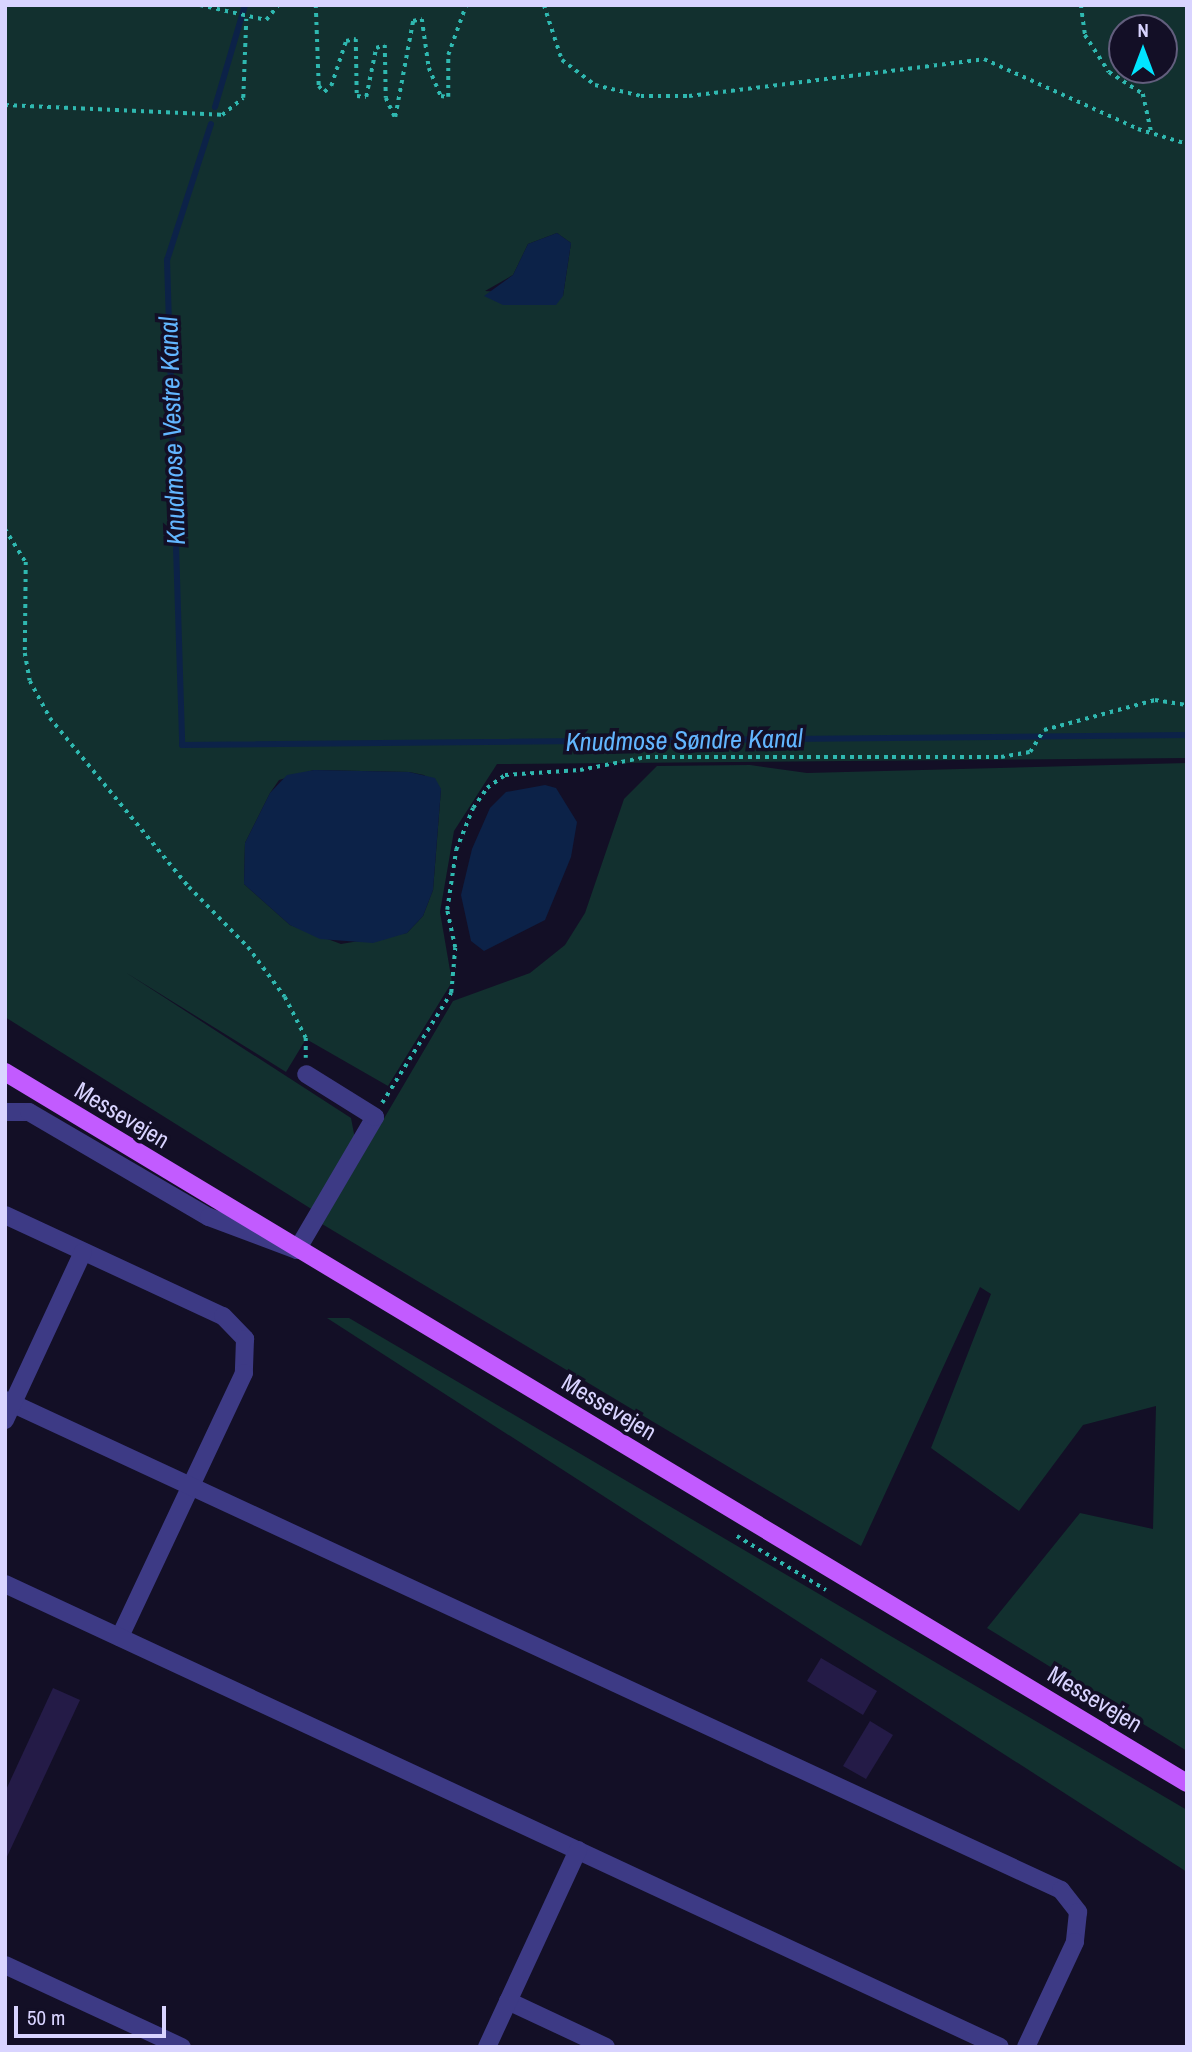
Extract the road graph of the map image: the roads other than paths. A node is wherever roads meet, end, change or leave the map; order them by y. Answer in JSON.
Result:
{"nodes":[{"id":1,"x":5,"y":1072,"type":"edge"},
{"id":2,"x":306,"y":1074,"type":"road end"},
{"id":3,"x":5,"y":1112,"type":"edge"},
{"id":4,"x":5,"y":1215,"type":"edge"},
{"id":5,"x":297,"y":1250,"type":"junction"},
{"id":6,"x":83,"y":1252,"type":"junction"},
{"id":7,"x":8,"y":1408,"type":"edge"},
{"id":8,"x":191,"y":1486,"type":"junction"},
{"id":9,"x":5,"y":1584,"type":"edge"},
{"id":10,"x":120,"y":1637,"type":"junction"},
{"id":11,"x":1187,"y":1783,"type":"edge"},
{"id":12,"x":578,"y":1850,"type":"junction"},
{"id":13,"x":5,"y":1965,"type":"edge"},
{"id":14,"x":508,"y":2001,"type":"junction"},
{"id":15,"x":182,"y":2047,"type":"edge"},
{"id":16,"x":487,"y":2047,"type":"edge"},
{"id":17,"x":606,"y":2047,"type":"edge"},
{"id":18,"x":1000,"y":2047,"type":"edge"},
{"id":19,"x":1026,"y":2047,"type":"edge"}],
"edges":[{"from":1,"to":5,"type":"main road","name":"Messevejen"},
{"from":2,"to":5,"type":"lane"},
{"from":3,"to":5,"type":"lane"},
{"from":4,"to":6,"type":"lane"},
{"from":5,"to":11,"type":"main road","name":"Messevejen"},
{"from":6,"to":7,"type":"lane"},
{"from":6,"to":8,"type":"lane"},
{"from":7,"to":8,"type":"lane"},
{"from":8,"to":10,"type":"lane"},
{"from":8,"to":19,"type":"lane"},
{"from":9,"to":10,"type":"lane"},
{"from":10,"to":12,"type":"lane"},
{"from":12,"to":14,"type":"lane"},
{"from":12,"to":18,"type":"lane"},
{"from":13,"to":15,"type":"lane"},
{"from":14,"to":16,"type":"lane"},
{"from":14,"to":17,"type":"lane"}]}
